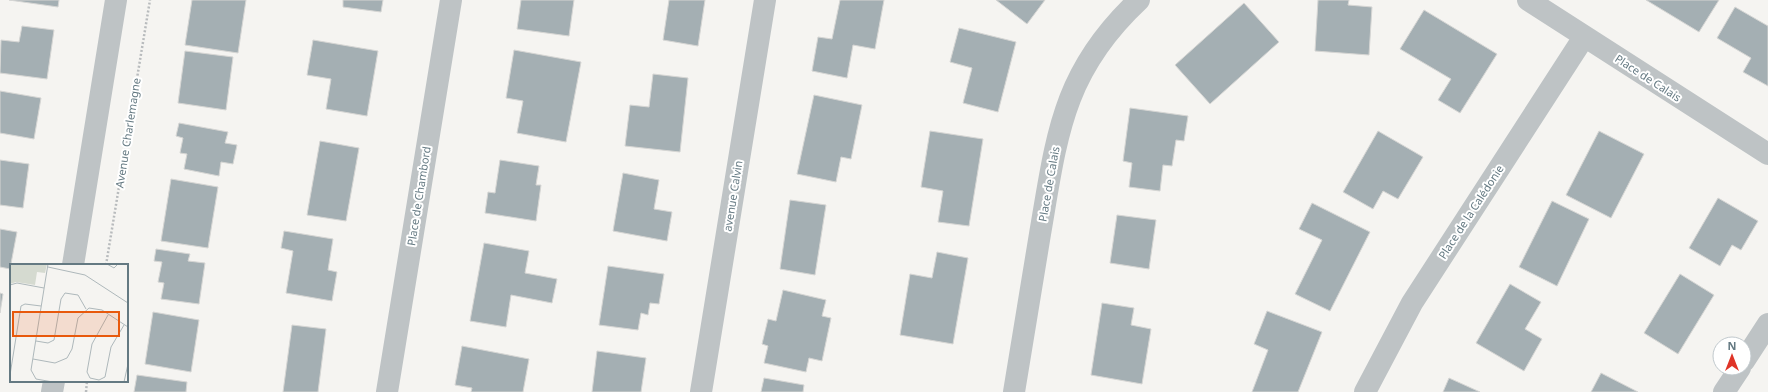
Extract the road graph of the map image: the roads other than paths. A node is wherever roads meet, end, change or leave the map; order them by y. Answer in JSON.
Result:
{"nodes":[{"id":1,"x":116,"y":0,"type":"edge"},
{"id":2,"x":451,"y":0,"type":"edge"},
{"id":3,"x":765,"y":0,"type":"edge"},
{"id":4,"x":1139,"y":0,"type":"edge"},
{"id":5,"x":1528,"y":0,"type":"edge"},
{"id":6,"x":1584,"y":37,"type":"junction"},
{"id":7,"x":1768,"y":154,"type":"edge"},
{"id":8,"x":73,"y":264,"type":"edge"},
{"id":9,"x":1768,"y":324,"type":"edge"},
{"id":10,"x":1752,"y":349,"type":"edge"},
{"id":11,"x":1735,"y":376,"type":"edge"},
{"id":12,"x":54,"y":382,"type":"edge"},
{"id":13,"x":52,"y":392,"type":"edge"},
{"id":14,"x":387,"y":392,"type":"edge"},
{"id":15,"x":701,"y":392,"type":"edge"},
{"id":16,"x":1014,"y":392,"type":"edge"},
{"id":17,"x":1365,"y":392,"type":"edge"},
{"id":18,"x":1724,"y":392,"type":"edge"}],
"edges":[{"from":1,"to":8,"type":"street"},
{"from":2,"to":14,"type":"street","name":"Place de Chambord"},
{"from":3,"to":15,"type":"street","name":"avenue Calvin"},
{"from":4,"to":16,"type":"street","name":"Place de Calais"},
{"from":5,"to":6,"type":"street","name":"Place de Calais"},
{"from":6,"to":7,"type":"street","name":"Place de Calais"},
{"from":6,"to":17,"type":"street","name":"Place de la Calédonie"},
{"from":9,"to":10,"type":"street"},
{"from":11,"to":18,"type":"street"},
{"from":12,"to":13,"type":"street"}]}
